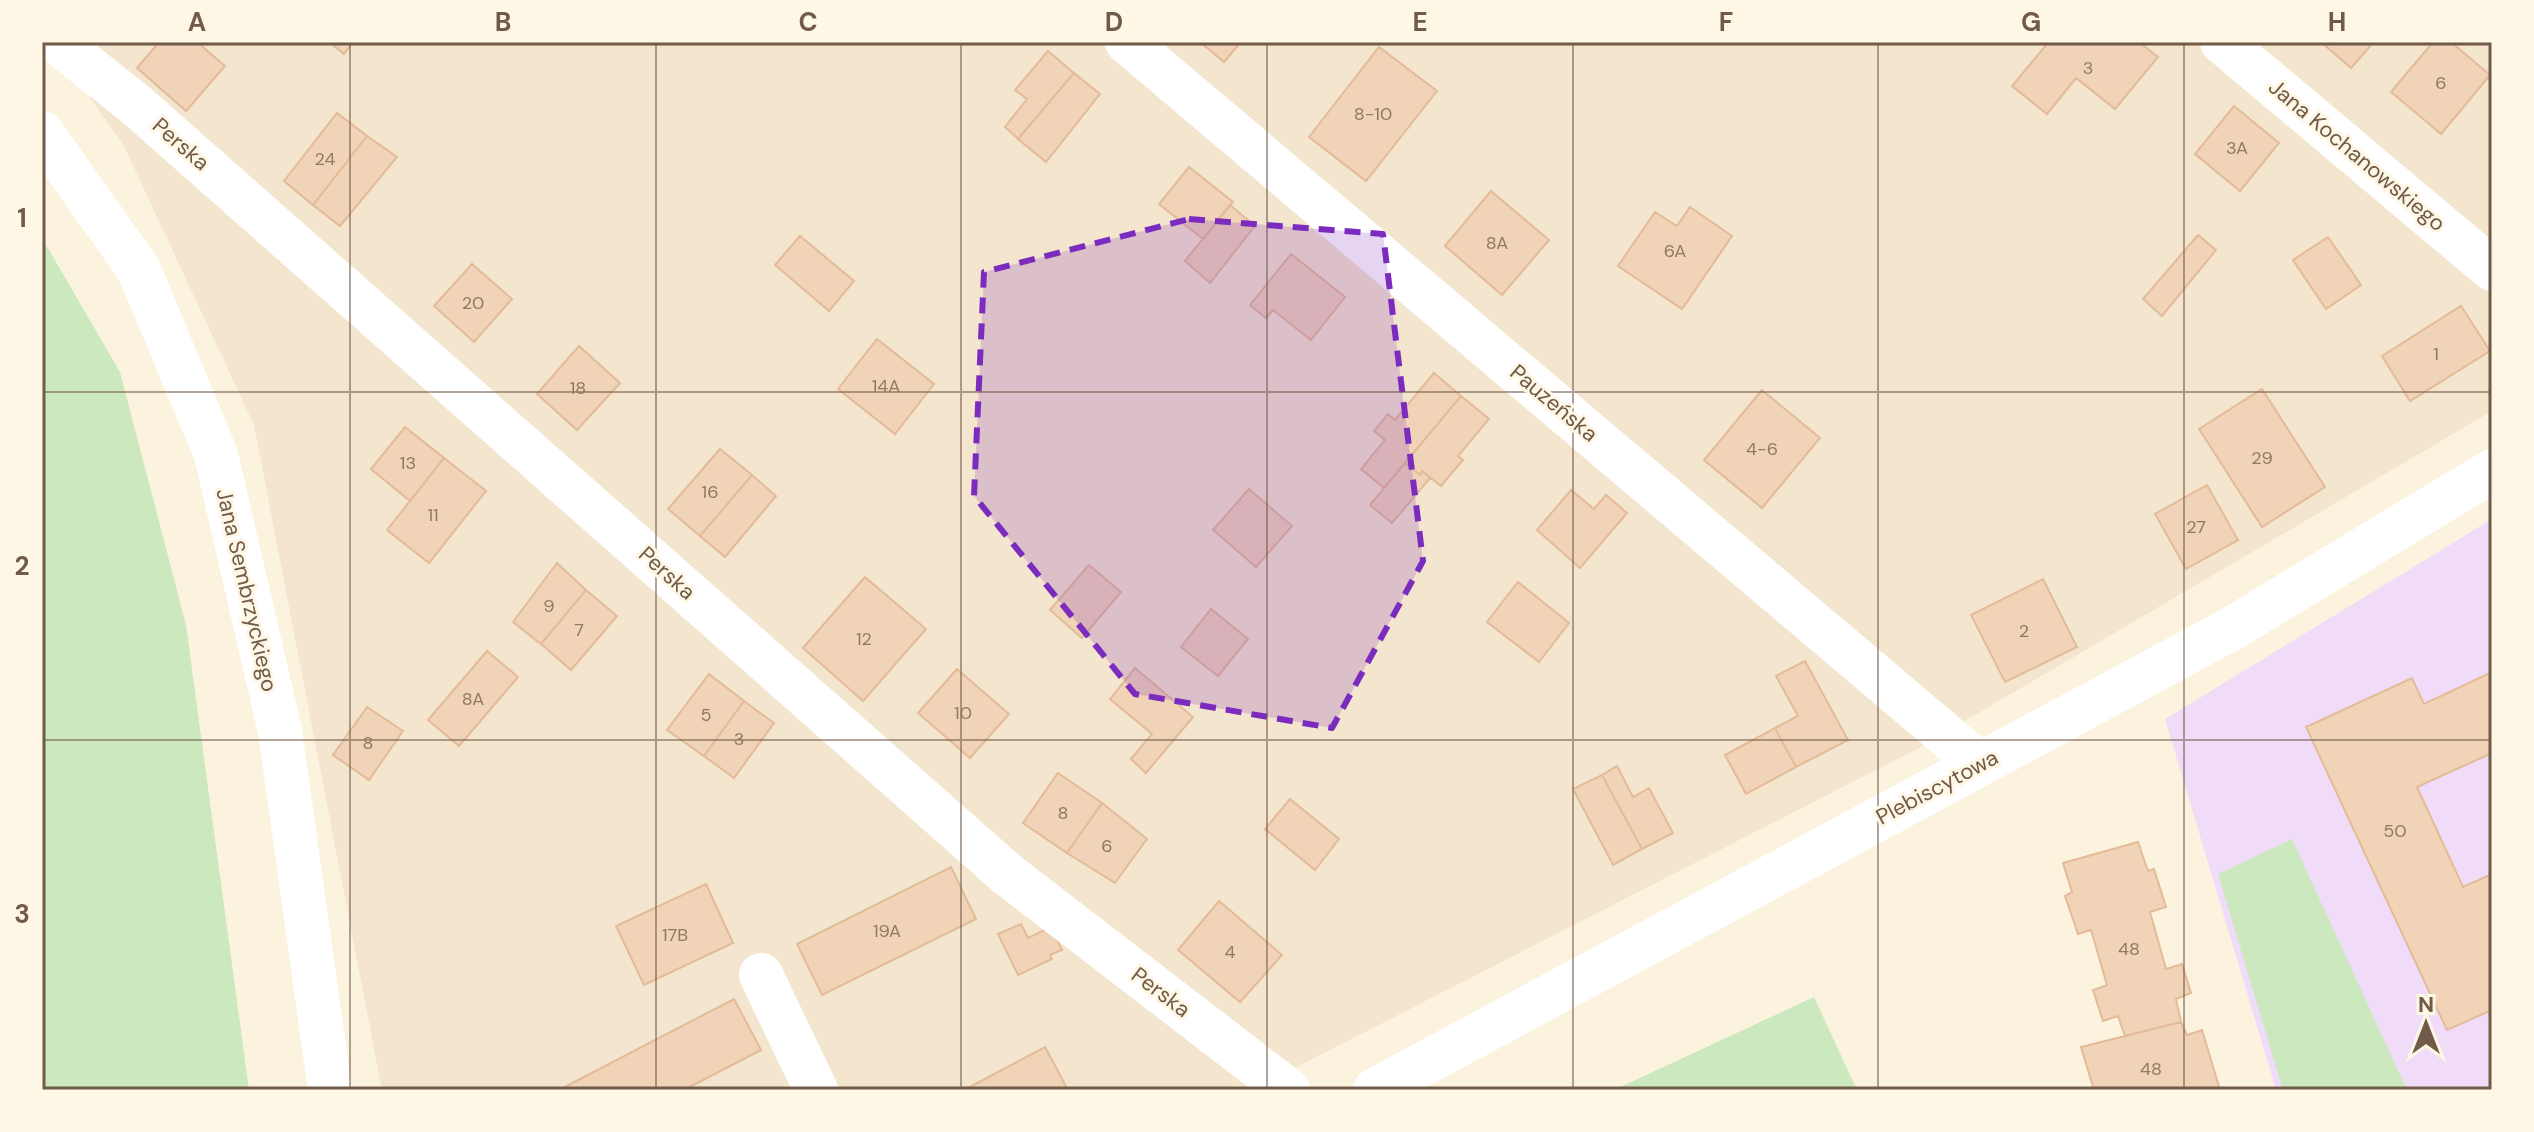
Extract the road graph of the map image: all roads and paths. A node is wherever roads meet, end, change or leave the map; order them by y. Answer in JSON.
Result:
{"nodes":[{"id":1,"x":57,"y":42,"type":"edge"},
{"id":2,"x":1127,"y":42,"type":"edge"},
{"id":3,"x":2222,"y":42,"type":"edge"},
{"id":4,"x":42,"y":133,"type":"edge"},
{"id":5,"x":2492,"y":269,"type":"edge"},
{"id":6,"x":2492,"y":471,"type":"edge"},
{"id":7,"x":1980,"y":764,"type":"junction"},
{"id":8,"x":761,"y":975,"type":"dead end"},
{"id":9,"x":330,"y":1090,"type":"edge"},
{"id":10,"x":816,"y":1090,"type":"edge"},
{"id":11,"x":1288,"y":1090,"type":"edge"},
{"id":12,"x":1375,"y":1090,"type":"edge"}],
"edges":[{"from":1,"to":11,"type":"street","name":"Perska"},
{"from":2,"to":7,"type":"street","name":"Pauzeńska"},
{"from":3,"to":5,"type":"street","name":"Jana Kochanowskiego"},
{"from":4,"to":9,"type":"street","name":"Jana Sembrzyckiego"},
{"from":6,"to":7,"type":"street","name":"Plebiscytowa"},
{"from":7,"to":12,"type":"street","name":"Plebiscytowa"},
{"from":8,"to":10,"type":"street"}]}
